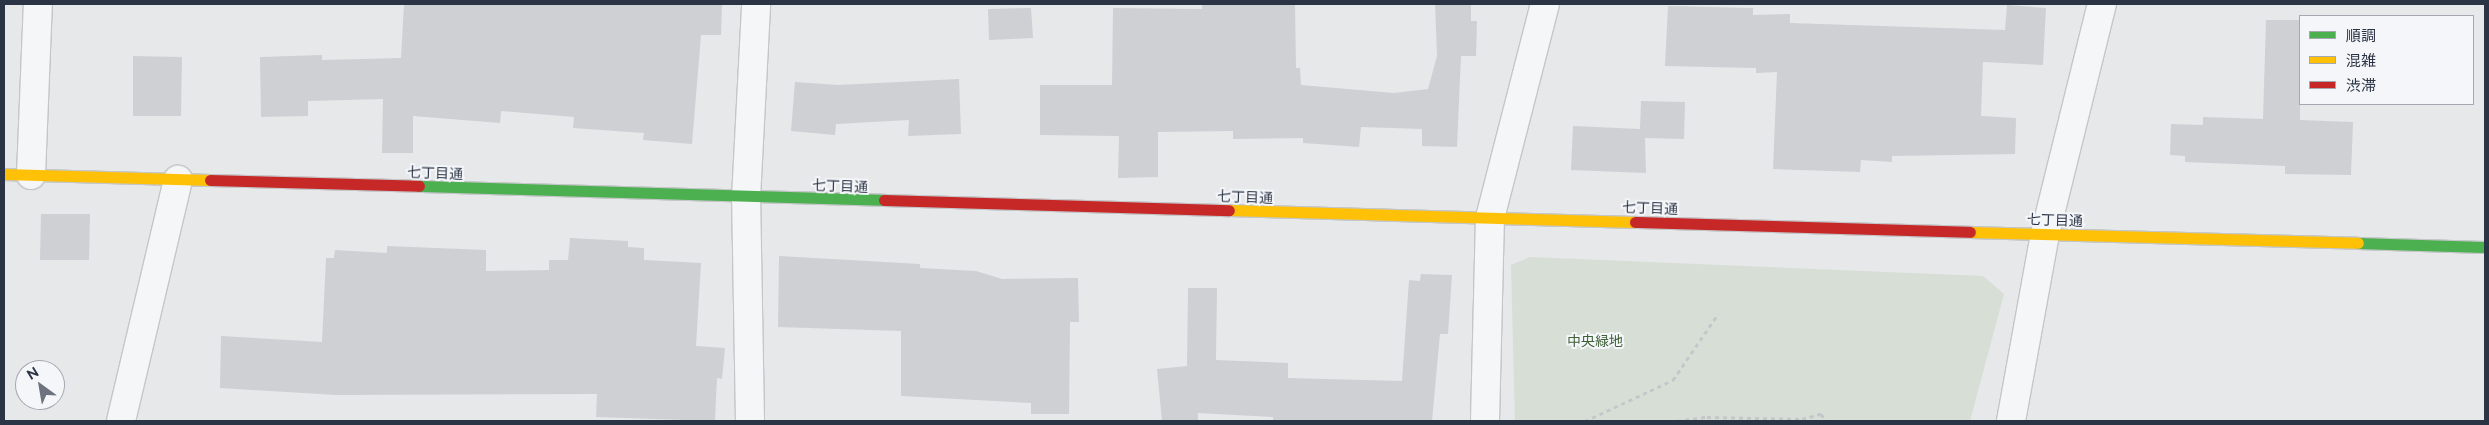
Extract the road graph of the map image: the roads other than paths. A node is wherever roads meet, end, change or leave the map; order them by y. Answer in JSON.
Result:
{"nodes":[{"id":1,"x":38,"y":4,"type":"edge"},
{"id":2,"x":756,"y":4,"type":"edge"},
{"id":3,"x":1545,"y":4,"type":"edge"},
{"id":4,"x":2102,"y":4,"type":"edge"},
{"id":5,"x":4,"y":174,"type":"edge"},
{"id":6,"x":31,"y":175,"type":"junction"},
{"id":7,"x":178,"y":180,"type":"junction"},
{"id":8,"x":746,"y":198,"type":"junction"},
{"id":9,"x":1490,"y":218,"type":"junction"},
{"id":10,"x":2045,"y":234,"type":"junction"},
{"id":11,"x":2485,"y":247,"type":"edge"},
{"id":12,"x":121,"y":421,"type":"edge"},
{"id":13,"x":750,"y":421,"type":"edge"},
{"id":14,"x":1485,"y":421,"type":"edge"},
{"id":15,"x":2012,"y":421,"type":"edge"}],
"edges":[{"from":1,"to":6,"type":"street"},
{"from":2,"to":8,"type":"street"},
{"from":3,"to":9,"type":"street"},
{"from":4,"to":10,"type":"street"},
{"from":5,"to":6,"type":"street","name":"七丁目通"},
{"from":6,"to":7,"type":"street","name":"七丁目通"},
{"from":7,"to":8,"type":"street","name":"七丁目通"},
{"from":7,"to":12,"type":"street"},
{"from":8,"to":9,"type":"street","name":"七丁目通"},
{"from":8,"to":13,"type":"street"},
{"from":9,"to":10,"type":"street","name":"七丁目通"},
{"from":9,"to":14,"type":"street"},
{"from":10,"to":11,"type":"street","name":"七丁目通"},
{"from":10,"to":15,"type":"street"}]}
